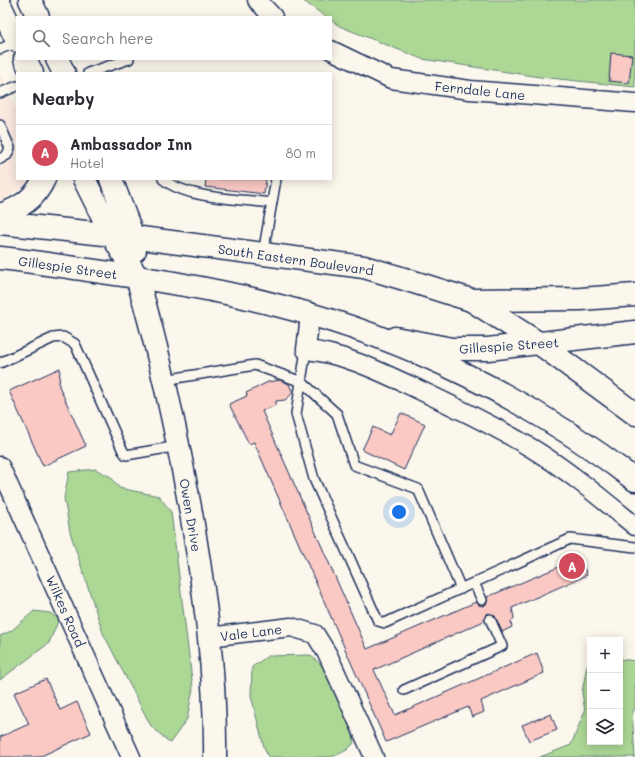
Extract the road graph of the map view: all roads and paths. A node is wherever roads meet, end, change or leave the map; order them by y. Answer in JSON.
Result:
{"nodes":[{"id":1,"x":30,"y":0,"type":"edge"},
{"id":2,"x":257,"y":0,"type":"edge"},
{"id":3,"x":0,"y":5,"type":"edge"},
{"id":4,"x":38,"y":16,"type":"edge"},
{"id":5,"x":272,"y":16,"type":"edge"},
{"id":6,"x":16,"y":39,"type":"edge"},
{"id":7,"x":16,"y":41,"type":"edge"},
{"id":8,"x":0,"y":49,"type":"edge"},
{"id":9,"x":332,"y":50,"type":"edge"},
{"id":10,"x":26,"y":60,"type":"edge"},
{"id":11,"x":58,"y":60,"type":"edge"},
{"id":12,"x":126,"y":60,"type":"edge"},
{"id":13,"x":32,"y":72,"type":"edge"},
{"id":14,"x":64,"y":72,"type":"edge"},
{"id":15,"x":91,"y":72,"type":"edge"},
{"id":16,"x":16,"y":86,"type":"edge"},
{"id":17,"x":0,"y":93,"type":"edge"},
{"id":18,"x":635,"y":103,"type":"edge"},
{"id":19,"x":0,"y":125,"type":"edge"},
{"id":20,"x":0,"y":159,"type":"edge"},
{"id":21,"x":44,"y":180,"type":"edge"},
{"id":22,"x":84,"y":180,"type":"edge"},
{"id":23,"x":111,"y":180,"type":"edge"},
{"id":24,"x":165,"y":180,"type":"edge"},
{"id":25,"x":276,"y":180,"type":"edge"},
{"id":26,"x":201,"y":185,"type":"dead end"},
{"id":27,"x":239,"y":189,"type":"dead end"},
{"id":28,"x":257,"y":192,"type":"dead end"},
{"id":29,"x":200,"y":195,"type":"junction"},
{"id":30,"x":238,"y":199,"type":"junction"},
{"id":31,"x":256,"y":201,"type":"junction"},
{"id":32,"x":272,"y":204,"type":"junction"},
{"id":33,"x":0,"y":215,"type":"edge"},
{"id":34,"x":0,"y":224,"type":"edge"},
{"id":35,"x":112,"y":235,"type":"junction"},
{"id":36,"x":133,"y":237,"type":"junction"},
{"id":37,"x":263,"y":254,"type":"junction"},
{"id":38,"x":0,"y":258,"type":"edge"},
{"id":39,"x":137,"y":277,"type":"junction"},
{"id":40,"x":635,"y":295,"type":"edge"},
{"id":41,"x":471,"y":300,"type":"junction"},
{"id":42,"x":310,"y":315,"type":"junction"},
{"id":43,"x":361,"y":331,"type":"junction"},
{"id":44,"x":635,"y":332,"type":"edge"},
{"id":45,"x":540,"y":344,"type":"junction"},
{"id":46,"x":306,"y":350,"type":"junction"},
{"id":47,"x":0,"y":363,"type":"edge"},
{"id":48,"x":163,"y":381,"type":"junction"},
{"id":49,"x":302,"y":382,"type":"junction"},
{"id":50,"x":635,"y":414,"type":"edge"},
{"id":51,"x":179,"y":446,"type":"junction"},
{"id":52,"x":0,"y":466,"type":"edge"},
{"id":53,"x":635,"y":480,"type":"edge"},
{"id":54,"x":635,"y":526,"type":"edge"},
{"id":55,"x":635,"y":547,"type":"edge"},
{"id":56,"x":474,"y":583,"type":"junction"},
{"id":57,"x":461,"y":589,"type":"junction"},
{"id":58,"x":482,"y":600,"type":"dead end"},
{"id":59,"x":490,"y":619,"type":"dead end"},
{"id":60,"x":209,"y":637,"type":"junction"},
{"id":61,"x":404,"y":690,"type":"dead end"},
{"id":62,"x":131,"y":757,"type":"edge"},
{"id":63,"x":215,"y":757,"type":"edge"},
{"id":64,"x":374,"y":757,"type":"edge"}],
"edges":[{"from":1,"to":4,"type":"main road"},
{"from":2,"to":5,"type":"street"},
{"from":3,"to":6,"type":"main road"},
{"from":7,"to":8,"type":"lane"},
{"from":9,"to":18,"type":"street","name":"Ferndale Lane"},
{"from":10,"to":13,"type":"main road"},
{"from":11,"to":14,"type":"main road"},
{"from":12,"to":15,"type":"lane"},
{"from":16,"to":17,"type":"lane"},
{"from":19,"to":20,"type":"lane"},
{"from":21,"to":33,"type":"main road"},
{"from":22,"to":35,"type":"main road","name":"Owen Drive"},
{"from":23,"to":36,"type":"main road","name":"Owen Drive"},
{"from":24,"to":29,"type":"lane"},
{"from":25,"to":32,"type":"lane"},
{"from":26,"to":29,"type":"lane"},
{"from":27,"to":30,"type":"lane"},
{"from":28,"to":31,"type":"lane"},
{"from":29,"to":30,"type":"lane"},
{"from":30,"to":31,"type":"lane"},
{"from":31,"to":32,"type":"lane"},
{"from":32,"to":37,"type":"lane"},
{"from":34,"to":35,"type":"main road"},
{"from":35,"to":36,"type":"main road"},
{"from":35,"to":39,"type":"main road","name":"Owen Drive"},
{"from":36,"to":37,"type":"main road","name":"South Eastern Boulevard"},
{"from":36,"to":39,"type":"main road","name":"Owen Drive"},
{"from":37,"to":41,"type":"main road","name":"South Eastern Boulevard"},
{"from":38,"to":39,"type":"main road","name":"Gillespie Street"},
{"from":39,"to":42,"type":"main road"},
{"from":39,"to":48,"type":"main road","name":"Owen Drive"},
{"from":40,"to":41,"type":"main road"},
{"from":41,"to":45,"type":"main road","name":"South Eastern Boulevard"},
{"from":42,"to":43,"type":"main road"},
{"from":42,"to":46,"type":"street"},
{"from":43,"to":45,"type":"main road","name":"Gillespie Street"},
{"from":43,"to":53,"type":"main road"},
{"from":44,"to":45,"type":"main road","name":"Gillespie Street"},
{"from":45,"to":50,"type":"main road","name":"South Eastern Boulevard"},
{"from":46,"to":49,"type":"lane"},
{"from":46,"to":54,"type":"street"},
{"from":47,"to":51,"type":"lane"},
{"from":48,"to":49,"type":"lane"},
{"from":48,"to":51,"type":"main road","name":"Owen Drive"},
{"from":49,"to":57,"type":"lane"},
{"from":49,"to":57,"type":"lane"},
{"from":51,"to":60,"type":"main road","name":"Owen Drive"},
{"from":52,"to":62,"type":"street","name":"Wilkes Road"},
{"from":55,"to":56,"type":"lane"},
{"from":56,"to":57,"type":"lane"},
{"from":56,"to":58,"type":"lane"},
{"from":59,"to":61,"type":"lane"},
{"from":60,"to":63,"type":"main road","name":"Owen Drive"},
{"from":60,"to":64,"type":"street","name":"Vale Lane"}]}
